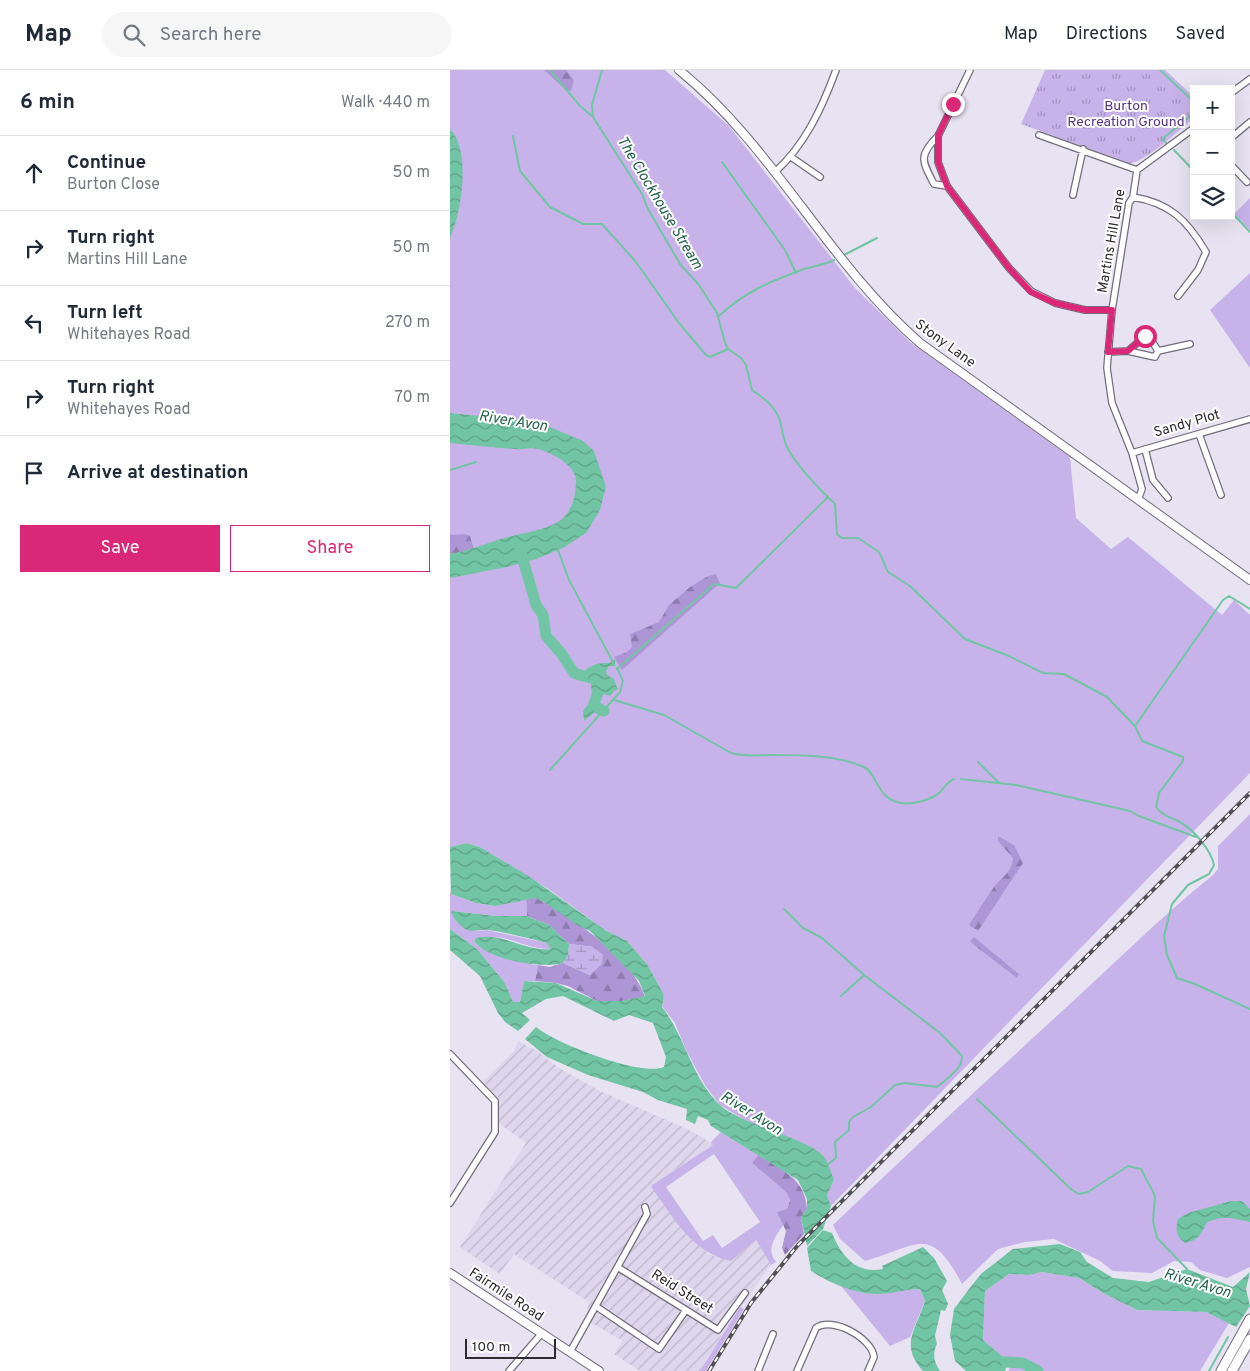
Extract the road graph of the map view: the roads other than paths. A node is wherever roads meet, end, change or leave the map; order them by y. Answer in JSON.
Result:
{"nodes":[{"id":1,"x":679,"y":70,"type":"edge"},
{"id":2,"x":836,"y":70,"type":"edge"},
{"id":3,"x":970,"y":70,"type":"edge"},
{"id":4,"x":1250,"y":79,"type":"edge"},
{"id":5,"x":1235,"y":90,"type":"edge"},
{"id":6,"x":1250,"y":122,"type":"edge"},
{"id":7,"x":1191,"y":130,"type":"edge"},
{"id":8,"x":1039,"y":135,"type":"dead end"},
{"id":9,"x":1235,"y":135,"type":"edge"},
{"id":10,"x":938,"y":136,"type":"junction"},
{"id":11,"x":1083,"y":149,"type":"junction"},
{"id":12,"x":791,"y":157,"type":"junction"},
{"id":13,"x":1235,"y":169,"type":"edge"},
{"id":14,"x":1137,"y":170,"type":"junction"},
{"id":15,"x":775,"y":172,"type":"junction"},
{"id":16,"x":820,"y":177,"type":"dead end"},
{"id":17,"x":1247,"y":182,"type":"dead end"},
{"id":18,"x":947,"y":186,"type":"junction"},
{"id":19,"x":1073,"y":195,"type":"dead end"},
{"id":20,"x":1132,"y":197,"type":"junction"},
{"id":21,"x":1178,"y":296,"type":"dead end"},
{"id":22,"x":1112,"y":310,"type":"junction"},
{"id":23,"x":1190,"y":344,"type":"dead end"},
{"id":24,"x":1128,"y":351,"type":"junction"},
{"id":25,"x":1158,"y":351,"type":"junction"},
{"id":26,"x":1108,"y":352,"type":"junction"},
{"id":27,"x":1250,"y":419,"type":"edge"},
{"id":28,"x":1199,"y":434,"type":"junction"},
{"id":29,"x":1145,"y":449,"type":"junction"},
{"id":30,"x":1132,"y":453,"type":"junction"},
{"id":31,"x":1221,"y":495,"type":"dead end"},
{"id":32,"x":1168,"y":498,"type":"dead end"},
{"id":33,"x":1138,"y":500,"type":"junction"},
{"id":34,"x":1250,"y":580,"type":"edge"},
{"id":35,"x":450,"y":1054,"type":"edge"},
{"id":36,"x":450,"y":1203,"type":"edge"},
{"id":37,"x":645,"y":1207,"type":"dead end"},
{"id":38,"x":619,"y":1268,"type":"junction"},
{"id":39,"x":450,"y":1273,"type":"edge"},
{"id":40,"x":745,"y":1293,"type":"dead end"},
{"id":41,"x":597,"y":1307,"type":"junction"},
{"id":42,"x":686,"y":1310,"type":"junction"},
{"id":43,"x":1250,"y":1320,"type":"edge"},
{"id":44,"x":542,"y":1333,"type":"junction"},
{"id":45,"x":773,"y":1334,"type":"dead end"},
{"id":46,"x":1250,"y":1339,"type":"edge"},
{"id":47,"x":570,"y":1352,"type":"junction"},
{"id":48,"x":509,"y":1371,"type":"edge"},
{"id":49,"x":599,"y":1371,"type":"edge"},
{"id":50,"x":758,"y":1371,"type":"edge"},
{"id":51,"x":797,"y":1371,"type":"edge"},
{"id":52,"x":868,"y":1371,"type":"edge"},
{"id":53,"x":1220,"y":1371,"type":"edge"},
{"id":54,"x":1232,"y":1371,"type":"edge"}],
"edges":[{"from":1,"to":15,"type":"main road","name":"Stony Lane"},
{"from":2,"to":12,"type":"street"},
{"from":3,"to":10,"type":"street"},
{"from":4,"to":5,"type":"street"},
{"from":6,"to":9,"type":"street"},
{"from":7,"to":14,"type":"street"},
{"from":8,"to":11,"type":"street"},
{"from":10,"to":18,"type":"street"},
{"from":10,"to":18,"type":"street"},
{"from":11,"to":14,"type":"street"},
{"from":11,"to":19,"type":"street"},
{"from":12,"to":15,"type":"street"},
{"from":12,"to":16,"type":"street"},
{"from":13,"to":17,"type":"street"},
{"from":14,"to":20,"type":"street","name":"Martins Hill Lane"},
{"from":15,"to":33,"type":"main road","name":"Stony Lane"},
{"from":18,"to":22,"type":"street"},
{"from":20,"to":21,"type":"street"},
{"from":20,"to":22,"type":"street","name":"Martins Hill Lane"},
{"from":22,"to":26,"type":"street","name":"Martins Hill Lane"},
{"from":23,"to":25,"type":"street"},
{"from":24,"to":25,"type":"street"},
{"from":24,"to":25,"type":"street"},
{"from":24,"to":26,"type":"street"},
{"from":26,"to":30,"type":"street","name":"Martins Hill Lane"},
{"from":27,"to":28,"type":"street","name":"Sandy Plot"},
{"from":28,"to":29,"type":"street","name":"Sandy Plot"},
{"from":28,"to":31,"type":"street"},
{"from":29,"to":30,"type":"street","name":"Sandy Plot"},
{"from":29,"to":32,"type":"street"},
{"from":30,"to":33,"type":"street","name":"Martins Hill Lane"},
{"from":33,"to":34,"type":"main road","name":"Stony Lane"},
{"from":35,"to":36,"type":"street"},
{"from":37,"to":38,"type":"street"},
{"from":38,"to":41,"type":"street"},
{"from":38,"to":42,"type":"street","name":"Reid Street"},
{"from":39,"to":44,"type":"main road","name":"Fairmile Road"},
{"from":40,"to":42,"type":"street","name":"Reid Street"},
{"from":41,"to":42,"type":"street"},
{"from":41,"to":47,"type":"street"},
{"from":43,"to":53,"type":"main road"},
{"from":44,"to":47,"type":"main road","name":"Fairmile Road"},
{"from":44,"to":48,"type":"street"},
{"from":45,"to":50,"type":"street"},
{"from":46,"to":54,"type":"main road"},
{"from":47,"to":49,"type":"main road","name":"Fairmile Road"},
{"from":51,"to":52,"type":"street"}]}
